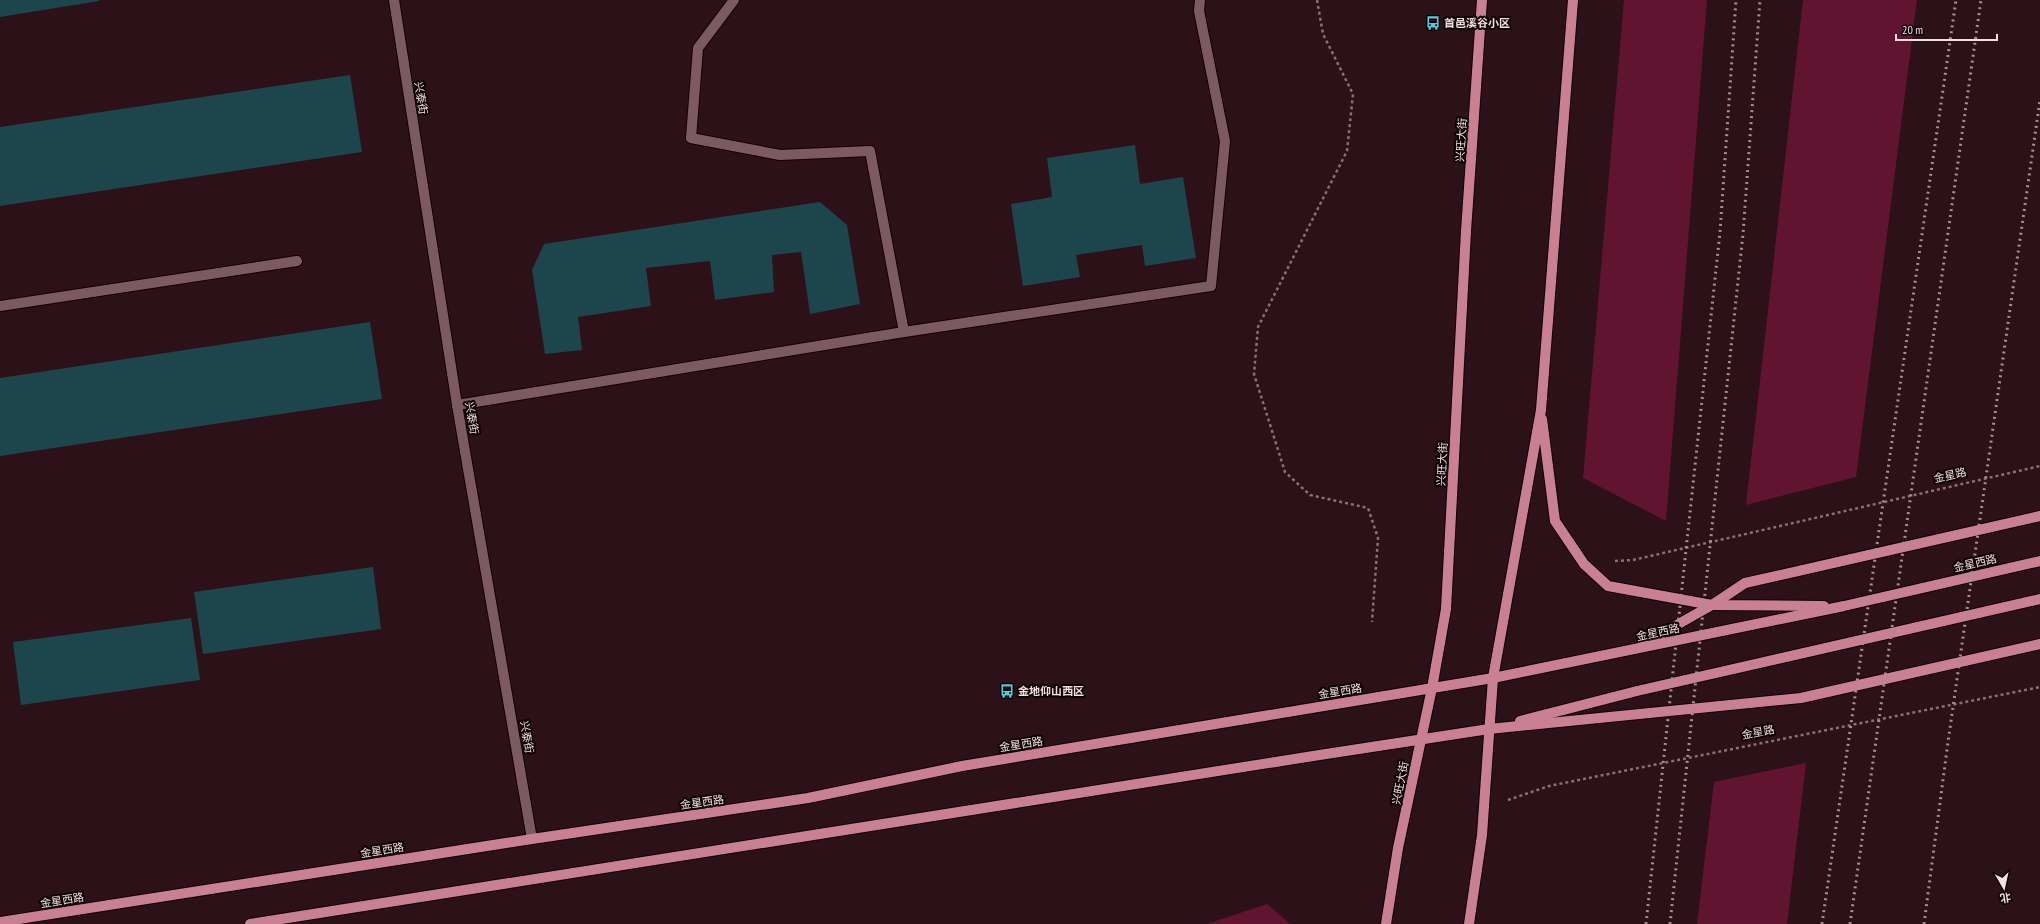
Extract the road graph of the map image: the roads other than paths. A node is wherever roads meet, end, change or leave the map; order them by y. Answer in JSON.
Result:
{"nodes":[{"id":1,"x":394,"y":0,"type":"edge"},
{"id":2,"x":734,"y":0,"type":"edge"},
{"id":3,"x":1200,"y":0,"type":"edge"},
{"id":4,"x":1482,"y":0,"type":"edge"},
{"id":5,"x":1573,"y":0,"type":"edge"},
{"id":6,"x":297,"y":261,"type":"dead end"},
{"id":7,"x":0,"y":306,"type":"edge"},
{"id":8,"x":904,"y":332,"type":"junction"},
{"id":9,"x":458,"y":405,"type":"junction"},
{"id":10,"x":1541,"y":410,"type":"junction"},
{"id":11,"x":2040,"y":516,"type":"edge"},
{"id":12,"x":2040,"y":561,"type":"edge"},
{"id":13,"x":2040,"y":600,"type":"edge"},
{"id":14,"x":1712,"y":605,"type":"junction"},
{"id":15,"x":1844,"y":606,"type":"junction"},
{"id":16,"x":2040,"y":644,"type":"edge"},
{"id":17,"x":1633,"y":649,"type":"junction"},
{"id":18,"x":1494,"y":678,"type":"junction"},
{"id":19,"x":1432,"y":688,"type":"junction"},
{"id":20,"x":1489,"y":730,"type":"junction"},
{"id":21,"x":1421,"y":740,"type":"junction"},
{"id":22,"x":532,"y":838,"type":"junction"},
{"id":23,"x":0,"y":922,"type":"edge"},
{"id":24,"x":250,"y":924,"type":"edge"},
{"id":25,"x":1386,"y":924,"type":"edge"},
{"id":26,"x":1469,"y":924,"type":"edge"}],
"edges":[{"from":1,"to":9,"type":"street","name":"兴泰街"},
{"from":2,"to":8,"type":"street"},
{"from":3,"to":8,"type":"street"},
{"from":4,"to":19,"type":"main road","name":"兴旺大街"},
{"from":5,"to":10,"type":"main road"},
{"from":6,"to":7,"type":"street"},
{"from":8,"to":9,"type":"street"},
{"from":9,"to":22,"type":"street","name":"兴泰街"},
{"from":10,"to":14,"type":"main road"},
{"from":10,"to":18,"type":"main road"},
{"from":11,"to":14,"type":"main road"},
{"from":12,"to":15,"type":"main road","name":"金星西路"},
{"from":13,"to":20,"type":"main road"},
{"from":14,"to":15,"type":"main road"},
{"from":14,"to":17,"type":"main road"},
{"from":15,"to":17,"type":"main road","name":"金星西路"},
{"from":16,"to":20,"type":"main road"},
{"from":17,"to":18,"type":"main road","name":"金星西路"},
{"from":18,"to":19,"type":"main road","name":"金星西路"},
{"from":18,"to":20,"type":"main road"},
{"from":19,"to":21,"type":"main road","name":"兴旺大街"},
{"from":19,"to":22,"type":"main road","name":"金星西路"},
{"from":20,"to":21,"type":"main road"},
{"from":20,"to":26,"type":"main road"},
{"from":21,"to":24,"type":"main road"},
{"from":21,"to":25,"type":"main road","name":"兴旺大街"},
{"from":22,"to":23,"type":"main road","name":"金星西路"}]}
